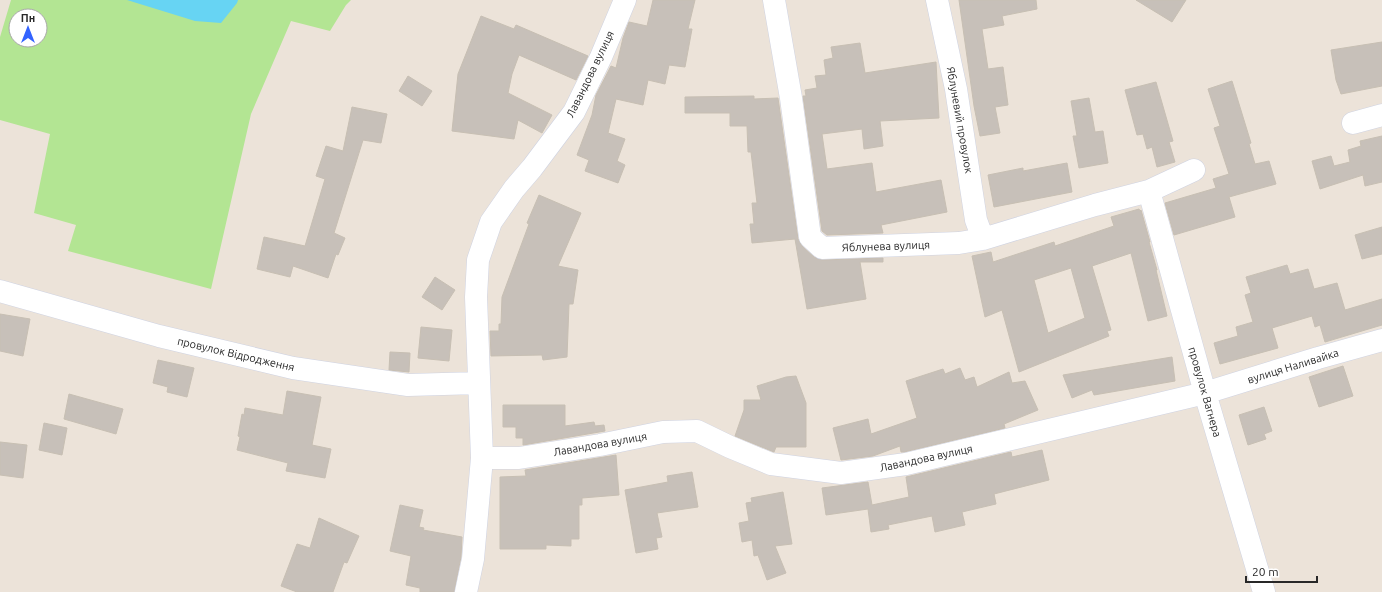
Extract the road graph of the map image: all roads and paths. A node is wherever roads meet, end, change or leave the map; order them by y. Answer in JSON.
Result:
{"nodes":[{"id":1,"x":625,"y":0,"type":"edge"},
{"id":2,"x":774,"y":0,"type":"edge"},
{"id":3,"x":937,"y":0,"type":"edge"},
{"id":4,"x":1382,"y":115,"type":"edge"},
{"id":5,"x":1353,"y":123,"type":"dead end"},
{"id":6,"x":1194,"y":170,"type":"dead end"},
{"id":7,"x":1149,"y":191,"type":"junction"},
{"id":8,"x":983,"y":239,"type":"junction"},
{"id":9,"x":0,"y":291,"type":"edge"},
{"id":10,"x":1382,"y":340,"type":"edge"},
{"id":11,"x":478,"y":383,"type":"junction"},
{"id":12,"x":1205,"y":393,"type":"junction"},
{"id":13,"x":482,"y":458,"type":"junction"},
{"id":14,"x":466,"y":592,"type":"edge"},
{"id":15,"x":1264,"y":592,"type":"edge"}],
"edges":[{"from":1,"to":11,"type":"street","name":"Лавандова вулиця"},
{"from":2,"to":8,"type":"street","name":"Яблунева вулиця"},
{"from":3,"to":8,"type":"street","name":"Яблуневий провулок"},
{"from":4,"to":5,"type":"street"},
{"from":6,"to":7,"type":"street","name":"Яблунева вулиця"},
{"from":7,"to":8,"type":"street","name":"Яблунева вулиця"},
{"from":7,"to":12,"type":"street","name":"провулок Вагнера"},
{"from":9,"to":11,"type":"street","name":"провулок Відродження"},
{"from":10,"to":12,"type":"street","name":"вулиця Наливайка"},
{"from":11,"to":13,"type":"street","name":"Лавандова вулиця"},
{"from":12,"to":13,"type":"street","name":"Лавандова вулиця"},
{"from":12,"to":15,"type":"street","name":"провулок Вагнера"},
{"from":13,"to":14,"type":"street","name":"Лавандова вулиця"}]}
